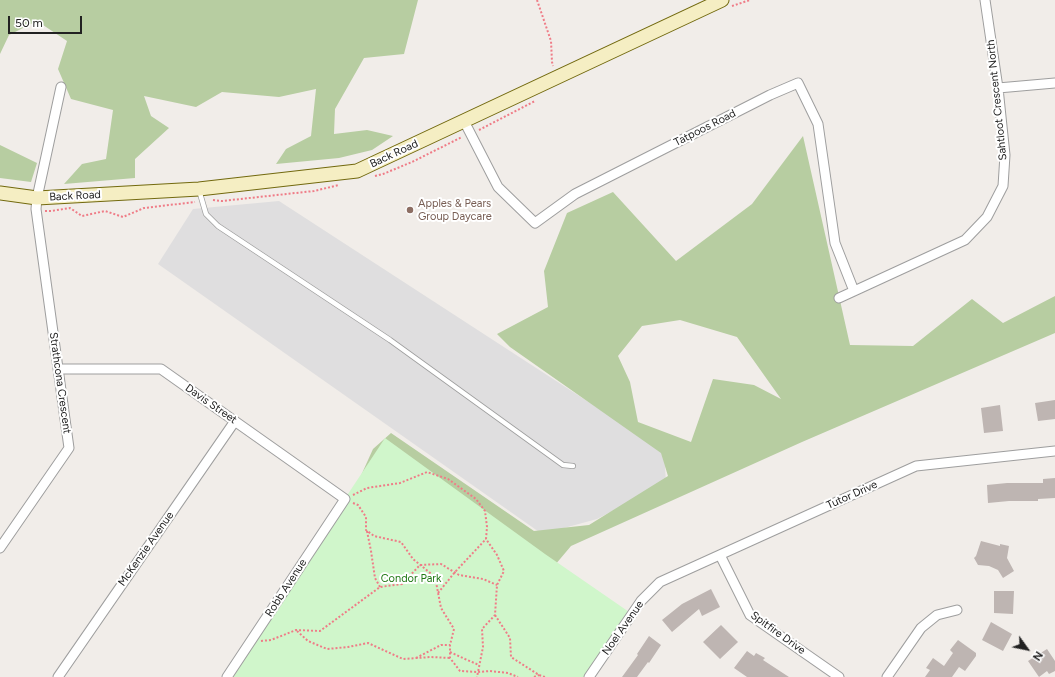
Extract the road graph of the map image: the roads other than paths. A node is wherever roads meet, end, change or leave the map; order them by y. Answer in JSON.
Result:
{"nodes":[{"id":1,"x":722,"y":0,"type":"edge"},
{"id":2,"x":985,"y":0,"type":"edge"},
{"id":3,"x":1055,"y":83,"type":"edge"},
{"id":4,"x":61,"y":86,"type":"dead end"},
{"id":5,"x":998,"y":88,"type":"junction"},
{"id":6,"x":464,"y":121,"type":"junction"},
{"id":7,"x":199,"y":189,"type":"junction"},
{"id":8,"x":0,"y":193,"type":"edge"},
{"id":9,"x":37,"y":198,"type":"junction"},
{"id":10,"x":854,"y":291,"type":"junction"},
{"id":11,"x":838,"y":298,"type":"dead end"},
{"id":12,"x":58,"y":369,"type":"junction"},
{"id":13,"x":235,"y":422,"type":"junction"},
{"id":14,"x":1055,"y":451,"type":"edge"},
{"id":15,"x":573,"y":466,"type":"dead end"},
{"id":16,"x":345,"y":499,"type":"joint"},
{"id":17,"x":0,"y":548,"type":"edge"},
{"id":18,"x":720,"y":555,"type":"junction"},
{"id":19,"x":660,"y":582,"type":"joint"},
{"id":20,"x":957,"y":610,"type":"dead end"},
{"id":21,"x":58,"y":677,"type":"edge"},
{"id":22,"x":227,"y":677,"type":"edge"},
{"id":23,"x":589,"y":677,"type":"edge"},
{"id":24,"x":839,"y":677,"type":"edge"},
{"id":25,"x":887,"y":677,"type":"edge"}],
"edges":[{"from":1,"to":6,"type":"street","name":"Back Road"},
{"from":2,"to":5,"type":"street","name":"Sahtloot Crescent North"},
{"from":3,"to":5,"type":"street"},
{"from":4,"to":9,"type":"street","name":"Strathcona Crescent"},
{"from":5,"to":10,"type":"street","name":"Sahtloot Crescent North"},
{"from":6,"to":7,"type":"street","name":"Back Road"},
{"from":6,"to":10,"type":"street","name":"Tatpoos Road"},
{"from":7,"to":9,"type":"street","name":"Back Road"},
{"from":7,"to":15,"type":"lane"},
{"from":8,"to":9,"type":"street","name":"Back Road"},
{"from":9,"to":12,"type":"street","name":"Strathcona Crescent"},
{"from":10,"to":11,"type":"street","name":"Sahtloot Crescent North"},
{"from":12,"to":13,"type":"street","name":"Davis Street"},
{"from":12,"to":17,"type":"street","name":"Strathcona Crescent"},
{"from":13,"to":16,"type":"street","name":"Davis Street"},
{"from":13,"to":21,"type":"street","name":"McKenzie Avenue"},
{"from":14,"to":18,"type":"street","name":"Tutor Drive"},
{"from":16,"to":22,"type":"street","name":"Robb Avenue"},
{"from":18,"to":19,"type":"street","name":"Tutor Drive"},
{"from":18,"to":24,"type":"street","name":"Spitfire Drive"},
{"from":19,"to":23,"type":"street","name":"Noel Avenue"},
{"from":20,"to":25,"type":"street"}]}
